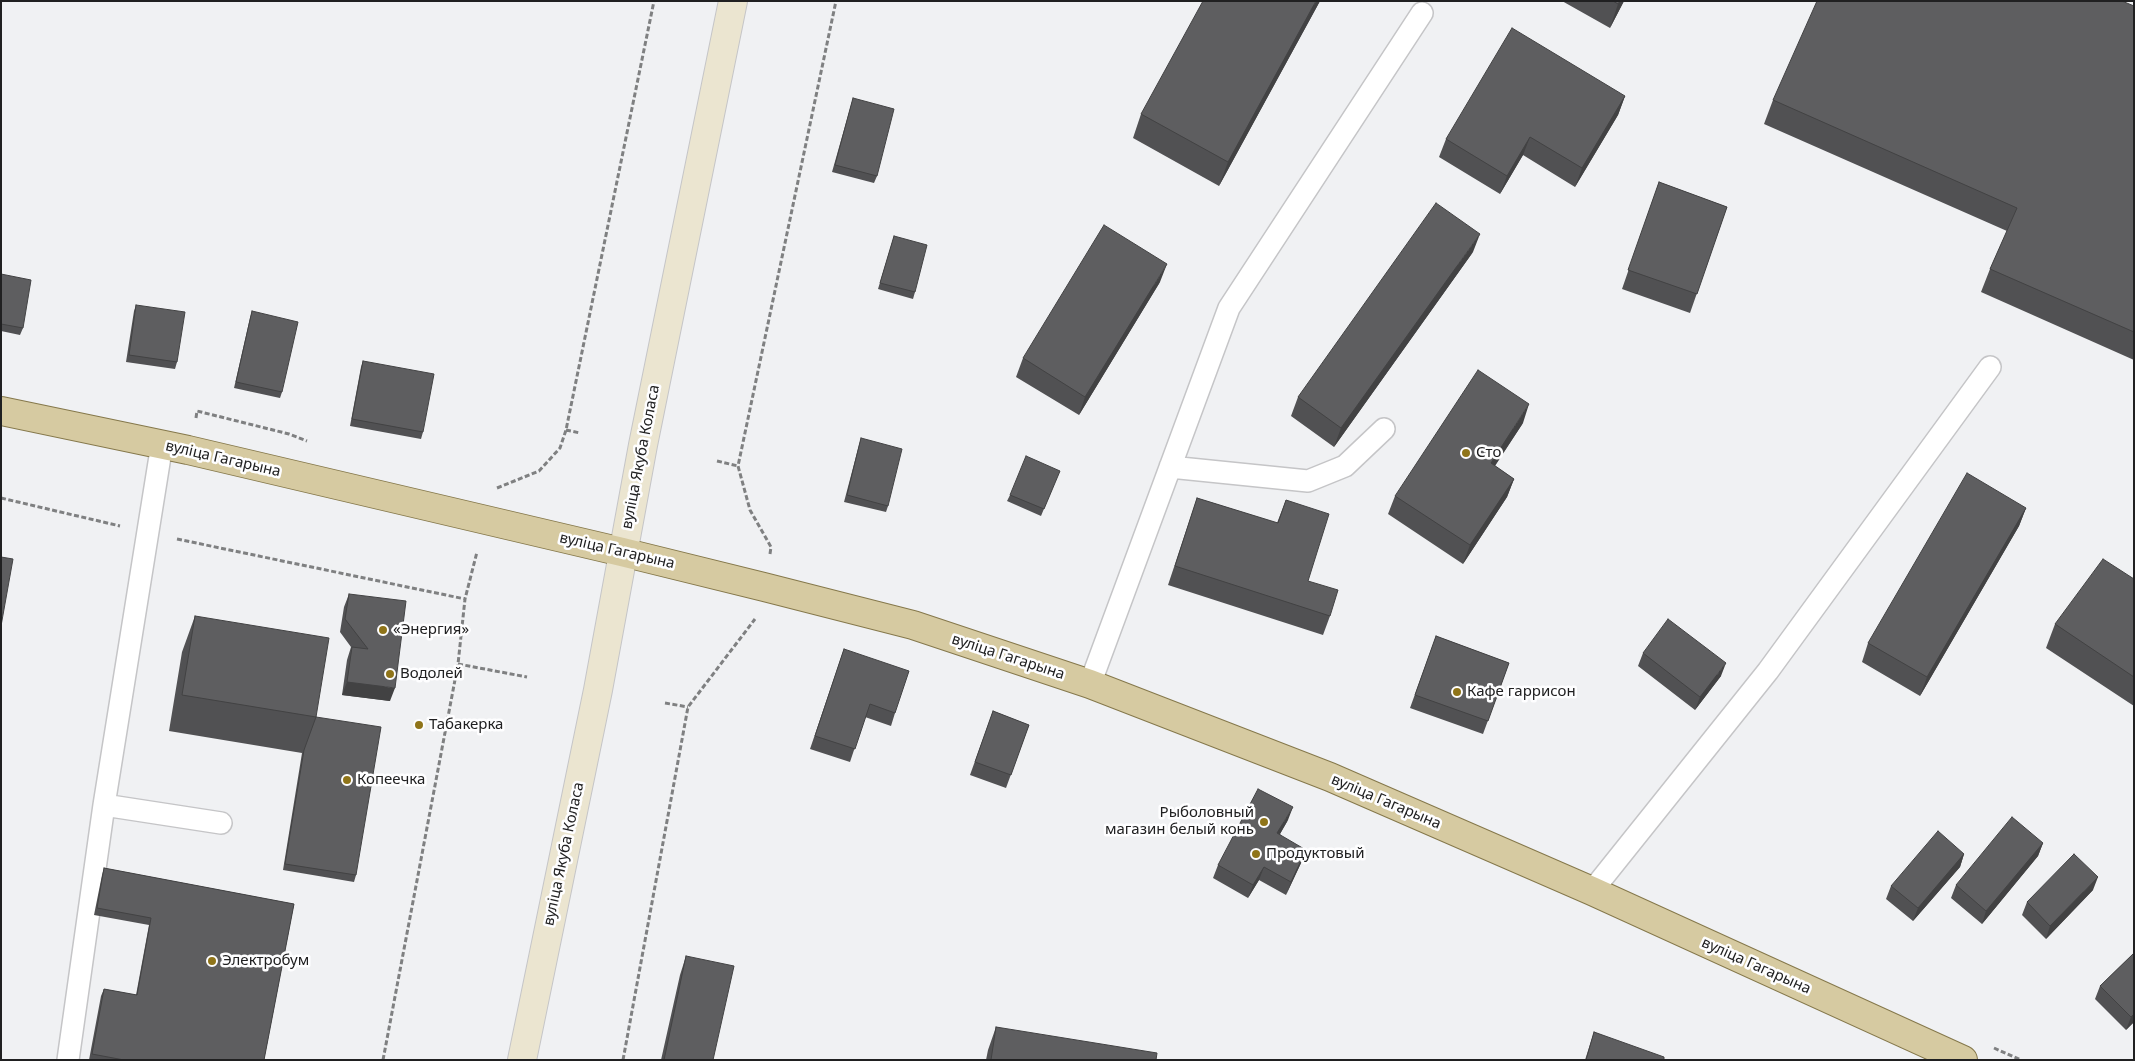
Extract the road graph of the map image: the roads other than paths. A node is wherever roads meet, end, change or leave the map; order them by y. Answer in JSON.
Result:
{"nodes":[{"id":1,"x":733,"y":1,"type":"edge"},
{"id":2,"x":1422,"y":13,"type":"dead end"},
{"id":3,"x":1990,"y":367,"type":"dead end"},
{"id":4,"x":1,"y":411,"type":"edge"},
{"id":5,"x":1384,"y":429,"type":"dead end"},
{"id":6,"x":162,"y":444,"type":"junction"},
{"id":7,"x":1170,"y":467,"type":"junction"},
{"id":8,"x":622,"y":552,"type":"junction"},
{"id":9,"x":1090,"y":684,"type":"junction"},
{"id":10,"x":104,"y":805,"type":"junction"},
{"id":11,"x":221,"y":823,"type":"dead end"},
{"id":12,"x":1592,"y":891,"type":"junction"},
{"id":13,"x":68,"y":1060,"type":"edge"},
{"id":14,"x":522,"y":1060,"type":"edge"},
{"id":15,"x":1963,"y":1060,"type":"edge"}],
"edges":[{"from":1,"to":8,"type":"main road","name":"вуліца Якуба Коласа"},
{"from":2,"to":7,"type":"lane"},
{"from":3,"to":12,"type":"lane"},
{"from":4,"to":6,"type":"main road","name":"вуліца Гагарына"},
{"from":5,"to":7,"type":"lane"},
{"from":6,"to":8,"type":"main road","name":"вуліца Гагарына"},
{"from":6,"to":10,"type":"lane"},
{"from":7,"to":9,"type":"lane"},
{"from":8,"to":9,"type":"main road","name":"вуліца Гагарына"},
{"from":8,"to":14,"type":"main road","name":"вуліца Якуба Коласа"},
{"from":9,"to":12,"type":"main road","name":"вуліца Гагарына"},
{"from":10,"to":11,"type":"lane"},
{"from":10,"to":13,"type":"lane"},
{"from":12,"to":15,"type":"main road","name":"вуліца Гагарына"}]}
